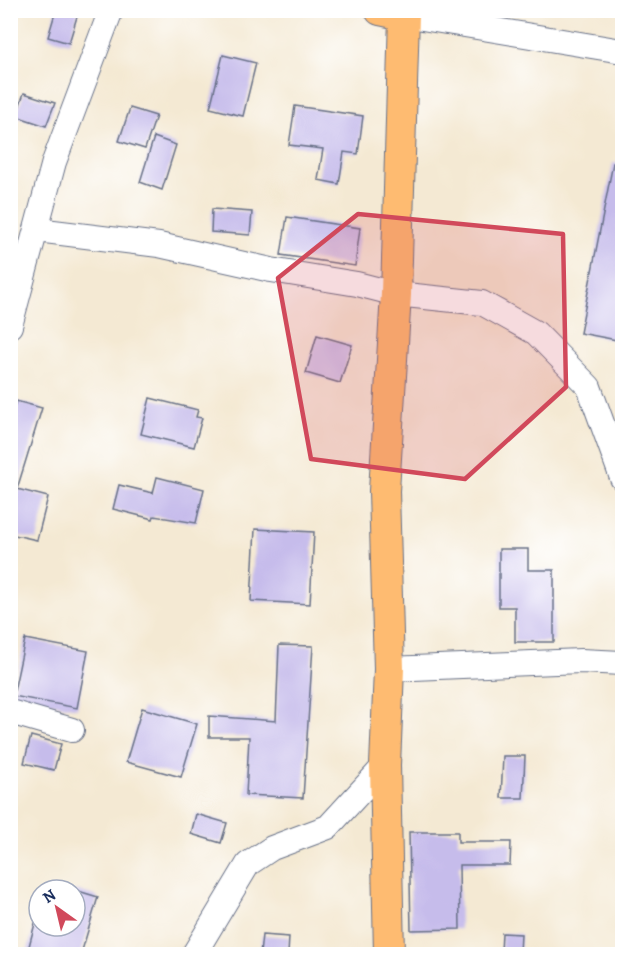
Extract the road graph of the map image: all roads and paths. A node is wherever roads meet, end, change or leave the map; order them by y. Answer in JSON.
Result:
{"nodes":[{"id":1,"x":111,"y":10,"type":"edge"},
{"id":2,"x":392,"y":13,"type":"edge"},
{"id":3,"x":622,"y":51,"type":"edge"},
{"id":4,"x":37,"y":230,"type":"junction"},
{"id":5,"x":396,"y":294,"type":"junction"},
{"id":6,"x":10,"y":326,"type":"edge"},
{"id":7,"x":622,"y":478,"type":"edge"},
{"id":8,"x":622,"y":663,"type":"edge"},
{"id":9,"x":389,"y":669,"type":"junction"},
{"id":10,"x":10,"y":712,"type":"edge"},
{"id":11,"x":72,"y":730,"type":"dead end"},
{"id":12,"x":386,"y":765,"type":"junction"},
{"id":13,"x":194,"y":954,"type":"edge"},
{"id":14,"x":389,"y":954,"type":"edge"}],
"edges":[{"from":1,"to":4,"type":"street"},
{"from":2,"to":3,"type":"street"},
{"from":2,"to":5,"type":"main road"},
{"from":4,"to":5,"type":"street"},
{"from":4,"to":6,"type":"street"},
{"from":5,"to":7,"type":"street"},
{"from":5,"to":9,"type":"main road"},
{"from":8,"to":9,"type":"street"},
{"from":9,"to":12,"type":"main road"},
{"from":10,"to":11,"type":"street"},
{"from":12,"to":13,"type":"street"},
{"from":12,"to":14,"type":"main road"}]}
